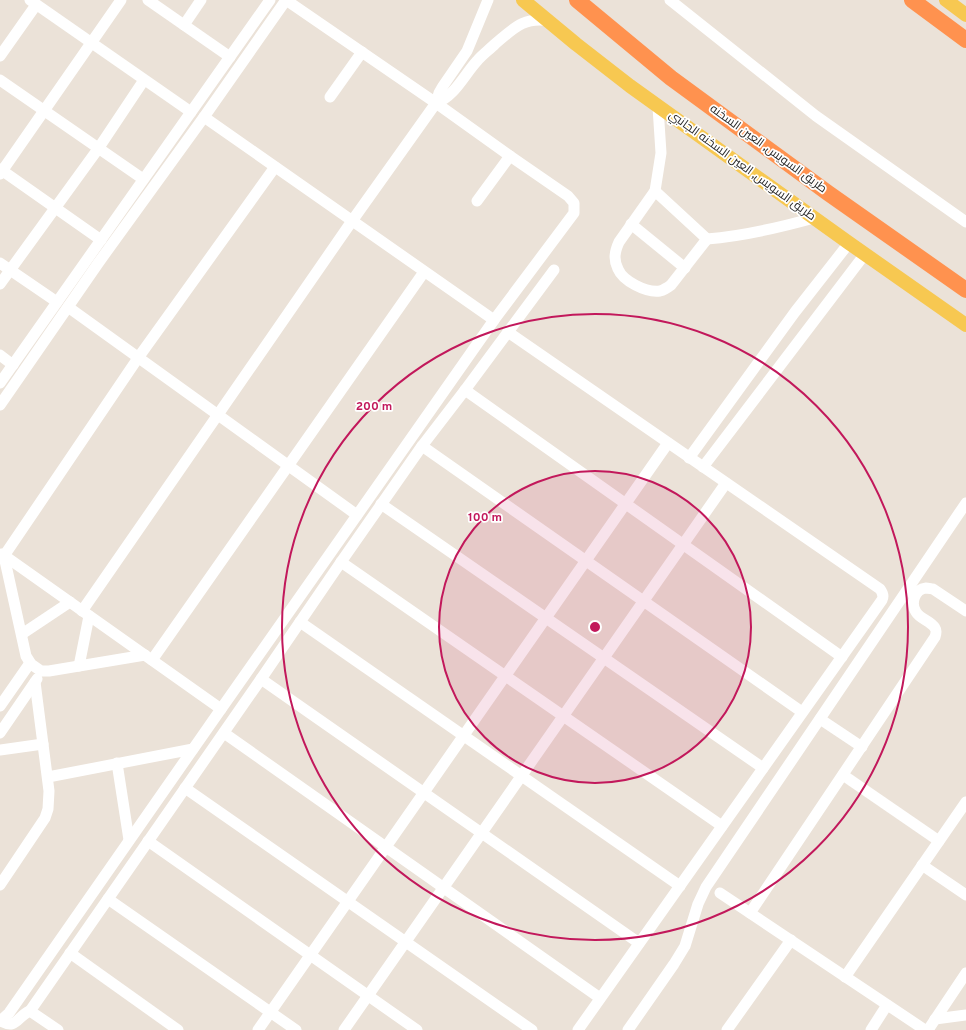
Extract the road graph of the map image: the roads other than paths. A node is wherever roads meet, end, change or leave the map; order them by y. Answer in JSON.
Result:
{"nodes":[{"id":1,"x":121,"y":0,"type":"edge"},
{"id":2,"x":148,"y":0,"type":"edge"},
{"id":3,"x":201,"y":0,"type":"edge"},
{"id":4,"x":270,"y":0,"type":"edge"},
{"id":5,"x":286,"y":0,"type":"edge"},
{"id":6,"x":488,"y":0,"type":"edge"},
{"id":7,"x":523,"y":0,"type":"edge"},
{"id":8,"x":577,"y":0,"type":"edge"},
{"id":9,"x":670,"y":0,"type":"edge"},
{"id":10,"x":912,"y":0,"type":"edge"},
{"id":11,"x":946,"y":0,"type":"edge"},
{"id":12,"x":33,"y":2,"type":"edge"},
{"id":13,"x":966,"y":15,"type":"edge"},
{"id":14,"x":550,"y":21,"type":"junction"},
{"id":15,"x":184,"y":25,"type":"junction"},
{"id":16,"x":966,"y":40,"type":"edge"},
{"id":17,"x":91,"y":43,"type":"junction"},
{"id":18,"x":470,"y":43,"type":"junction"},
{"id":19,"x":362,"y":52,"type":"junction"},
{"id":20,"x":485,"y":53,"type":"junction"},
{"id":21,"x":0,"y":56,"type":"edge"},
{"id":22,"x":230,"y":57,"type":"junction"},
{"id":23,"x":458,"y":64,"type":"junction"},
{"id":24,"x":468,"y":71,"type":"junction"},
{"id":25,"x":0,"y":80,"type":"edge"},
{"id":26,"x":144,"y":80,"type":"junction"},
{"id":27,"x":330,"y":97,"type":"dead end"},
{"id":28,"x":436,"y":103,"type":"junction"},
{"id":29,"x":658,"y":107,"type":"junction"},
{"id":30,"x":44,"y":111,"type":"junction"},
{"id":31,"x":191,"y":112,"type":"junction"},
{"id":32,"x":204,"y":117,"type":"junction"},
{"id":33,"x":98,"y":149,"type":"junction"},
{"id":34,"x":510,"y":156,"type":"junction"},
{"id":35,"x":275,"y":167,"type":"junction"},
{"id":36,"x":1,"y":171,"type":"edge"},
{"id":37,"x":143,"y":179,"type":"junction"},
{"id":38,"x":655,"y":191,"type":"junction"},
{"id":39,"x":477,"y":201,"type":"dead end"},
{"id":40,"x":55,"y":208,"type":"junction"},
{"id":41,"x":814,"y":218,"type":"junction"},
{"id":42,"x":352,"y":221,"type":"junction"},
{"id":43,"x":966,"y":222,"type":"edge"},
{"id":44,"x":631,"y":224,"type":"junction"},
{"id":45,"x":707,"y":239,"type":"junction"},
{"id":46,"x":101,"y":240,"type":"junction"},
{"id":47,"x":849,"y":243,"type":"junction"},
{"id":48,"x":865,"y":254,"type":"junction"},
{"id":49,"x":0,"y":263,"type":"edge"},
{"id":50,"x":685,"y":268,"type":"junction"},
{"id":51,"x":10,"y":270,"type":"junction"},
{"id":52,"x":554,"y":270,"type":"dead end"},
{"id":53,"x":424,"y":272,"type":"junction"},
{"id":54,"x":0,"y":284,"type":"edge"},
{"id":55,"x":966,"y":290,"type":"edge"},
{"id":56,"x":805,"y":300,"type":"junction"},
{"id":57,"x":57,"y":302,"type":"junction"},
{"id":58,"x":68,"y":307,"type":"junction"},
{"id":59,"x":821,"y":311,"type":"junction"},
{"id":60,"x":494,"y":320,"type":"junction"},
{"id":61,"x":966,"y":325,"type":"edge"},
{"id":62,"x":508,"y":332,"type":"junction"},
{"id":63,"x":769,"y":349,"type":"junction"},
{"id":64,"x":0,"y":356,"type":"edge"},
{"id":65,"x":138,"y":358,"type":"junction"},
{"id":66,"x":785,"y":360,"type":"junction"},
{"id":67,"x":13,"y":364,"type":"junction"},
{"id":68,"x":0,"y":383,"type":"edge"},
{"id":69,"x":465,"y":390,"type":"junction"},
{"id":70,"x":0,"y":405,"type":"edge"},
{"id":71,"x":217,"y":415,"type":"junction"},
{"id":72,"x":702,"y":441,"type":"junction"},
{"id":73,"x":668,"y":443,"type":"junction"},
{"id":74,"x":422,"y":446,"type":"junction"},
{"id":75,"x":716,"y":451,"type":"junction"},
{"id":76,"x":690,"y":458,"type":"junction"},
{"id":77,"x":288,"y":466,"type":"junction"},
{"id":78,"x":703,"y":468,"type":"junction"},
{"id":79,"x":726,"y":483,"type":"junction"},
{"id":80,"x":966,"y":503,"type":"edge"},
{"id":81,"x":381,"y":504,"type":"junction"},
{"id":82,"x":626,"y":504,"type":"junction"},
{"id":83,"x":357,"y":515,"type":"junction"},
{"id":84,"x":683,"y":544,"type":"junction"},
{"id":85,"x":2,"y":554,"type":"edge"},
{"id":86,"x":586,"y":561,"type":"junction"},
{"id":87,"x":341,"y":562,"type":"junction"},
{"id":88,"x":644,"y":601,"type":"junction"},
{"id":89,"x":70,"y":602,"type":"junction"},
{"id":90,"x":966,"y":611,"type":"edge"},
{"id":91,"x":85,"y":613,"type":"junction"},
{"id":92,"x":546,"y":618,"type":"junction"},
{"id":93,"x":300,"y":622,"type":"junction"},
{"id":94,"x":22,"y":634,"type":"junction"},
{"id":95,"x":842,"y":657,"type":"junction"},
{"id":96,"x":149,"y":658,"type":"junction"},
{"id":97,"x":604,"y":658,"type":"junction"},
{"id":98,"x":30,"y":663,"type":"junction"},
{"id":99,"x":79,"y":666,"type":"junction"},
{"id":100,"x":42,"y":672,"type":"junction"},
{"id":101,"x":505,"y":676,"type":"junction"},
{"id":102,"x":261,"y":679,"type":"junction"},
{"id":103,"x":35,"y":682,"type":"junction"},
{"id":104,"x":0,"y":706,"type":"edge"},
{"id":105,"x":220,"y":710,"type":"junction"},
{"id":106,"x":802,"y":712,"type":"junction"},
{"id":107,"x":563,"y":716,"type":"junction"},
{"id":108,"x":820,"y":719,"type":"junction"},
{"id":109,"x":224,"y":732,"type":"junction"},
{"id":110,"x":0,"y":733,"type":"edge"},
{"id":111,"x":464,"y":736,"type":"junction"},
{"id":112,"x":43,"y":744,"type":"junction"},
{"id":113,"x":862,"y":746,"type":"junction"},
{"id":114,"x":193,"y":749,"type":"junction"},
{"id":115,"x":0,"y":750,"type":"edge"},
{"id":116,"x":117,"y":763,"type":"junction"},
{"id":117,"x":763,"y":768,"type":"junction"},
{"id":118,"x":843,"y":775,"type":"junction"},
{"id":119,"x":48,"y":776,"type":"junction"},
{"id":120,"x":521,"y":776,"type":"junction"},
{"id":121,"x":185,"y":788,"type":"junction"},
{"id":122,"x":424,"y":793,"type":"junction"},
{"id":123,"x":966,"y":802,"type":"edge"},
{"id":124,"x":722,"y":826,"type":"junction"},
{"id":125,"x":482,"y":833,"type":"junction"},
{"id":126,"x":129,"y":840,"type":"junction"},
{"id":127,"x":148,"y":841,"type":"junction"},
{"id":128,"x":939,"y":841,"type":"junction"},
{"id":129,"x":386,"y":847,"type":"junction"},
{"id":130,"x":922,"y":865,"type":"junction"},
{"id":131,"x":0,"y":884,"type":"edge"},
{"id":132,"x":680,"y":886,"type":"junction"},
{"id":133,"x":443,"y":888,"type":"junction"},
{"id":134,"x":720,"y":893,"type":"dead end"},
{"id":135,"x":966,"y":895,"type":"edge"},
{"id":136,"x":108,"y":899,"type":"junction"},
{"id":137,"x":348,"y":902,"type":"junction"},
{"id":138,"x":750,"y":913,"type":"junction"},
{"id":139,"x":790,"y":940,"type":"junction"},
{"id":140,"x":405,"y":942,"type":"junction"},
{"id":141,"x":639,"y":943,"type":"junction"},
{"id":142,"x":70,"y":953,"type":"junction"},
{"id":143,"x":310,"y":955,"type":"junction"},
{"id":144,"x":966,"y":973,"type":"edge"},
{"id":145,"x":845,"y":977,"type":"junction"},
{"id":146,"x":368,"y":996,"type":"junction"},
{"id":147,"x":600,"y":998,"type":"junction"},
{"id":148,"x":887,"y":1005,"type":"junction"},
{"id":149,"x":30,"y":1011,"type":"junction"},
{"id":150,"x":271,"y":1012,"type":"junction"},
{"id":151,"x":966,"y":1015,"type":"edge"},
{"id":152,"x":935,"y":1019,"type":"junction"},
{"id":153,"x":0,"y":1021,"type":"edge"},
{"id":154,"x":58,"y":1030,"type":"edge"},
{"id":155,"x":178,"y":1030,"type":"edge"},
{"id":156,"x":258,"y":1030,"type":"edge"},
{"id":157,"x":296,"y":1030,"type":"edge"},
{"id":158,"x":344,"y":1030,"type":"edge"},
{"id":159,"x":416,"y":1030,"type":"edge"},
{"id":160,"x":532,"y":1030,"type":"edge"},
{"id":161,"x":578,"y":1030,"type":"edge"},
{"id":162,"x":628,"y":1030,"type":"edge"},
{"id":163,"x":727,"y":1030,"type":"edge"},
{"id":164,"x":871,"y":1030,"type":"edge"},
{"id":165,"x":926,"y":1030,"type":"edge"}],
"edges":[{"from":1,"to":17,"type":"street"},
{"from":2,"to":15,"type":"street"},
{"from":3,"to":15,"type":"street"},
{"from":4,"to":22,"type":"street"},
{"from":5,"to":19,"type":"street"},
{"from":5,"to":32,"type":"street"},
{"from":6,"to":18,"type":"street"},
{"from":7,"to":14,"type":"main road","name":"طريق السويس, العين السخنه الجانبي"},
{"from":8,"to":55,"type":"highway","name":"طريق السويس, العين السخنه"},
{"from":9,"to":43,"type":"street"},
{"from":10,"to":16,"type":"highway"},
{"from":11,"to":13,"type":"main road"},
{"from":12,"to":17,"type":"street"},
{"from":12,"to":21,"type":"street"},
{"from":14,"to":20,"type":"street"},
{"from":14,"to":29,"type":"main road","name":"طريق السويس, العين السخنه الجانبي"},
{"from":15,"to":22,"type":"street"},
{"from":17,"to":26,"type":"street"},
{"from":17,"to":30,"type":"street"},
{"from":18,"to":20,"type":"street"},
{"from":18,"to":23,"type":"street"},
{"from":19,"to":27,"type":"street"},
{"from":19,"to":28,"type":"street"},
{"from":20,"to":24,"type":"street"},
{"from":22,"to":31,"type":"street"},
{"from":23,"to":24,"type":"street"},
{"from":23,"to":28,"type":"street"},
{"from":24,"to":28,"type":"street"},
{"from":25,"to":30,"type":"street"},
{"from":26,"to":31,"type":"street"},
{"from":26,"to":33,"type":"street"},
{"from":28,"to":34,"type":"street"},
{"from":28,"to":42,"type":"street"},
{"from":29,"to":38,"type":"street"},
{"from":29,"to":41,"type":"main road","name":"طريق السويس, العين السخنه الجانبي"},
{"from":30,"to":33,"type":"street"},
{"from":30,"to":36,"type":"street"},
{"from":31,"to":37,"type":"street"},
{"from":32,"to":35,"type":"street"},
{"from":32,"to":58,"type":"street"},
{"from":33,"to":37,"type":"street"},
{"from":33,"to":40,"type":"street"},
{"from":34,"to":39,"type":"street"},
{"from":34,"to":60,"type":"street"},
{"from":35,"to":42,"type":"street"},
{"from":35,"to":65,"type":"street"},
{"from":36,"to":40,"type":"street"},
{"from":37,"to":46,"type":"street"},
{"from":38,"to":44,"type":"street"},
{"from":38,"to":45,"type":"street"},
{"from":40,"to":46,"type":"street"},
{"from":40,"to":51,"type":"street"},
{"from":41,"to":45,"type":"street"},
{"from":41,"to":47,"type":"main road","name":"طريق السويس, العين السخنه الجانبي"},
{"from":42,"to":53,"type":"street"},
{"from":42,"to":71,"type":"street"},
{"from":44,"to":50,"type":"street"},
{"from":44,"to":50,"type":"street"},
{"from":45,"to":50,"type":"street"},
{"from":46,"to":57,"type":"street"},
{"from":47,"to":48,"type":"main road","name":"طريق السويس, العين السخنه الجانبي"},
{"from":47,"to":56,"type":"street"},
{"from":48,"to":59,"type":"street"},
{"from":48,"to":61,"type":"main road","name":"طريق السويس, العين السخنه الجانبي"},
{"from":49,"to":51,"type":"street"},
{"from":51,"to":54,"type":"street"},
{"from":51,"to":57,"type":"street"},
{"from":52,"to":62,"type":"street"},
{"from":53,"to":60,"type":"street"},
{"from":53,"to":77,"type":"street"},
{"from":56,"to":59,"type":"street"},
{"from":56,"to":63,"type":"street"},
{"from":57,"to":67,"type":"street"},
{"from":58,"to":65,"type":"street"},
{"from":58,"to":70,"type":"street"},
{"from":59,"to":66,"type":"street"},
{"from":60,"to":83,"type":"street"},
{"from":62,"to":69,"type":"street"},
{"from":62,"to":73,"type":"street"},
{"from":63,"to":66,"type":"street"},
{"from":63,"to":72,"type":"street"},
{"from":64,"to":67,"type":"street"},
{"from":65,"to":71,"type":"street"},
{"from":65,"to":85,"type":"street"},
{"from":66,"to":75,"type":"street"},
{"from":67,"to":68,"type":"street"},
{"from":69,"to":74,"type":"street"},
{"from":69,"to":82,"type":"street"},
{"from":71,"to":77,"type":"street"},
{"from":71,"to":91,"type":"street"},
{"from":72,"to":75,"type":"street"},
{"from":72,"to":76,"type":"street"},
{"from":73,"to":76,"type":"street"},
{"from":73,"to":82,"type":"street"},
{"from":74,"to":81,"type":"street"},
{"from":74,"to":86,"type":"street"},
{"from":75,"to":78,"type":"street"},
{"from":76,"to":78,"type":"street"},
{"from":77,"to":83,"type":"street"},
{"from":77,"to":96,"type":"street"},
{"from":78,"to":79,"type":"street"},
{"from":79,"to":84,"type":"street"},
{"from":79,"to":95,"type":"street"},
{"from":80,"to":108,"type":"street"},
{"from":81,"to":87,"type":"street"},
{"from":81,"to":92,"type":"street"},
{"from":82,"to":84,"type":"street"},
{"from":82,"to":86,"type":"street"},
{"from":83,"to":105,"type":"street"},
{"from":84,"to":88,"type":"street"},
{"from":84,"to":95,"type":"street"},
{"from":85,"to":89,"type":"street"},
{"from":85,"to":94,"type":"street"},
{"from":86,"to":88,"type":"street"},
{"from":86,"to":92,"type":"street"},
{"from":87,"to":93,"type":"street"},
{"from":87,"to":101,"type":"street"},
{"from":88,"to":97,"type":"street"},
{"from":88,"to":106,"type":"street"},
{"from":89,"to":91,"type":"street"},
{"from":89,"to":94,"type":"street"},
{"from":90,"to":113,"type":"street"},
{"from":91,"to":96,"type":"street"},
{"from":91,"to":99,"type":"street"},
{"from":92,"to":97,"type":"street"},
{"from":92,"to":101,"type":"street"},
{"from":93,"to":102,"type":"street"},
{"from":93,"to":111,"type":"street"},
{"from":94,"to":98,"type":"street"},
{"from":95,"to":106,"type":"street"},
{"from":96,"to":99,"type":"street"},
{"from":96,"to":105,"type":"street"},
{"from":97,"to":107,"type":"street"},
{"from":97,"to":117,"type":"street"},
{"from":98,"to":100,"type":"street"},
{"from":98,"to":104,"type":"street"},
{"from":99,"to":100,"type":"street"},
{"from":100,"to":103,"type":"street"},
{"from":101,"to":107,"type":"street"},
{"from":101,"to":111,"type":"street"},
{"from":102,"to":109,"type":"street"},
{"from":102,"to":122,"type":"street"},
{"from":103,"to":110,"type":"street"},
{"from":103,"to":112,"type":"street"},
{"from":105,"to":114,"type":"street"},
{"from":106,"to":117,"type":"street"},
{"from":107,"to":120,"type":"street"},
{"from":107,"to":124,"type":"street"},
{"from":108,"to":113,"type":"street"},
{"from":108,"to":162,"type":"street"},
{"from":109,"to":121,"type":"street"},
{"from":109,"to":129,"type":"street"},
{"from":111,"to":120,"type":"street"},
{"from":111,"to":122,"type":"street"},
{"from":112,"to":115,"type":"street"},
{"from":112,"to":119,"type":"street"},
{"from":113,"to":118,"type":"street"},
{"from":114,"to":116,"type":"street"},
{"from":114,"to":126,"type":"street"},
{"from":116,"to":119,"type":"street"},
{"from":116,"to":126,"type":"street"},
{"from":117,"to":124,"type":"street"},
{"from":118,"to":128,"type":"street"},
{"from":118,"to":138,"type":"street"},
{"from":119,"to":131,"type":"street"},
{"from":120,"to":125,"type":"street"},
{"from":120,"to":132,"type":"street"},
{"from":121,"to":127,"type":"street"},
{"from":121,"to":137,"type":"street"},
{"from":122,"to":125,"type":"street"},
{"from":122,"to":129,"type":"street"},
{"from":123,"to":128,"type":"street"},
{"from":124,"to":132,"type":"street"},
{"from":125,"to":133,"type":"street"},
{"from":125,"to":141,"type":"street"},
{"from":126,"to":153,"type":"street"},
{"from":127,"to":136,"type":"street"},
{"from":127,"to":143,"type":"street"},
{"from":128,"to":130,"type":"street"},
{"from":129,"to":133,"type":"street"},
{"from":129,"to":137,"type":"street"},
{"from":130,"to":135,"type":"street"},
{"from":130,"to":145,"type":"street"},
{"from":132,"to":141,"type":"street"},
{"from":133,"to":140,"type":"street"},
{"from":133,"to":147,"type":"street"},
{"from":134,"to":138,"type":"street"},
{"from":136,"to":142,"type":"street"},
{"from":136,"to":150,"type":"street"},
{"from":137,"to":140,"type":"street"},
{"from":137,"to":143,"type":"street"},
{"from":138,"to":139,"type":"street"},
{"from":139,"to":145,"type":"street"},
{"from":139,"to":163,"type":"street"},
{"from":140,"to":146,"type":"street"},
{"from":140,"to":160,"type":"street"},
{"from":141,"to":147,"type":"street"},
{"from":142,"to":149,"type":"street"},
{"from":142,"to":155,"type":"street"},
{"from":143,"to":146,"type":"street"},
{"from":143,"to":150,"type":"street"},
{"from":144,"to":152,"type":"street"},
{"from":145,"to":148,"type":"street"},
{"from":146,"to":158,"type":"street"},
{"from":146,"to":159,"type":"street"},
{"from":147,"to":161,"type":"street"},
{"from":148,"to":164,"type":"street"},
{"from":148,"to":165,"type":"street"},
{"from":149,"to":153,"type":"street"},
{"from":149,"to":154,"type":"street"},
{"from":150,"to":156,"type":"street"},
{"from":150,"to":157,"type":"street"},
{"from":151,"to":152,"type":"street"},
{"from":152,"to":165,"type":"street"}]}
